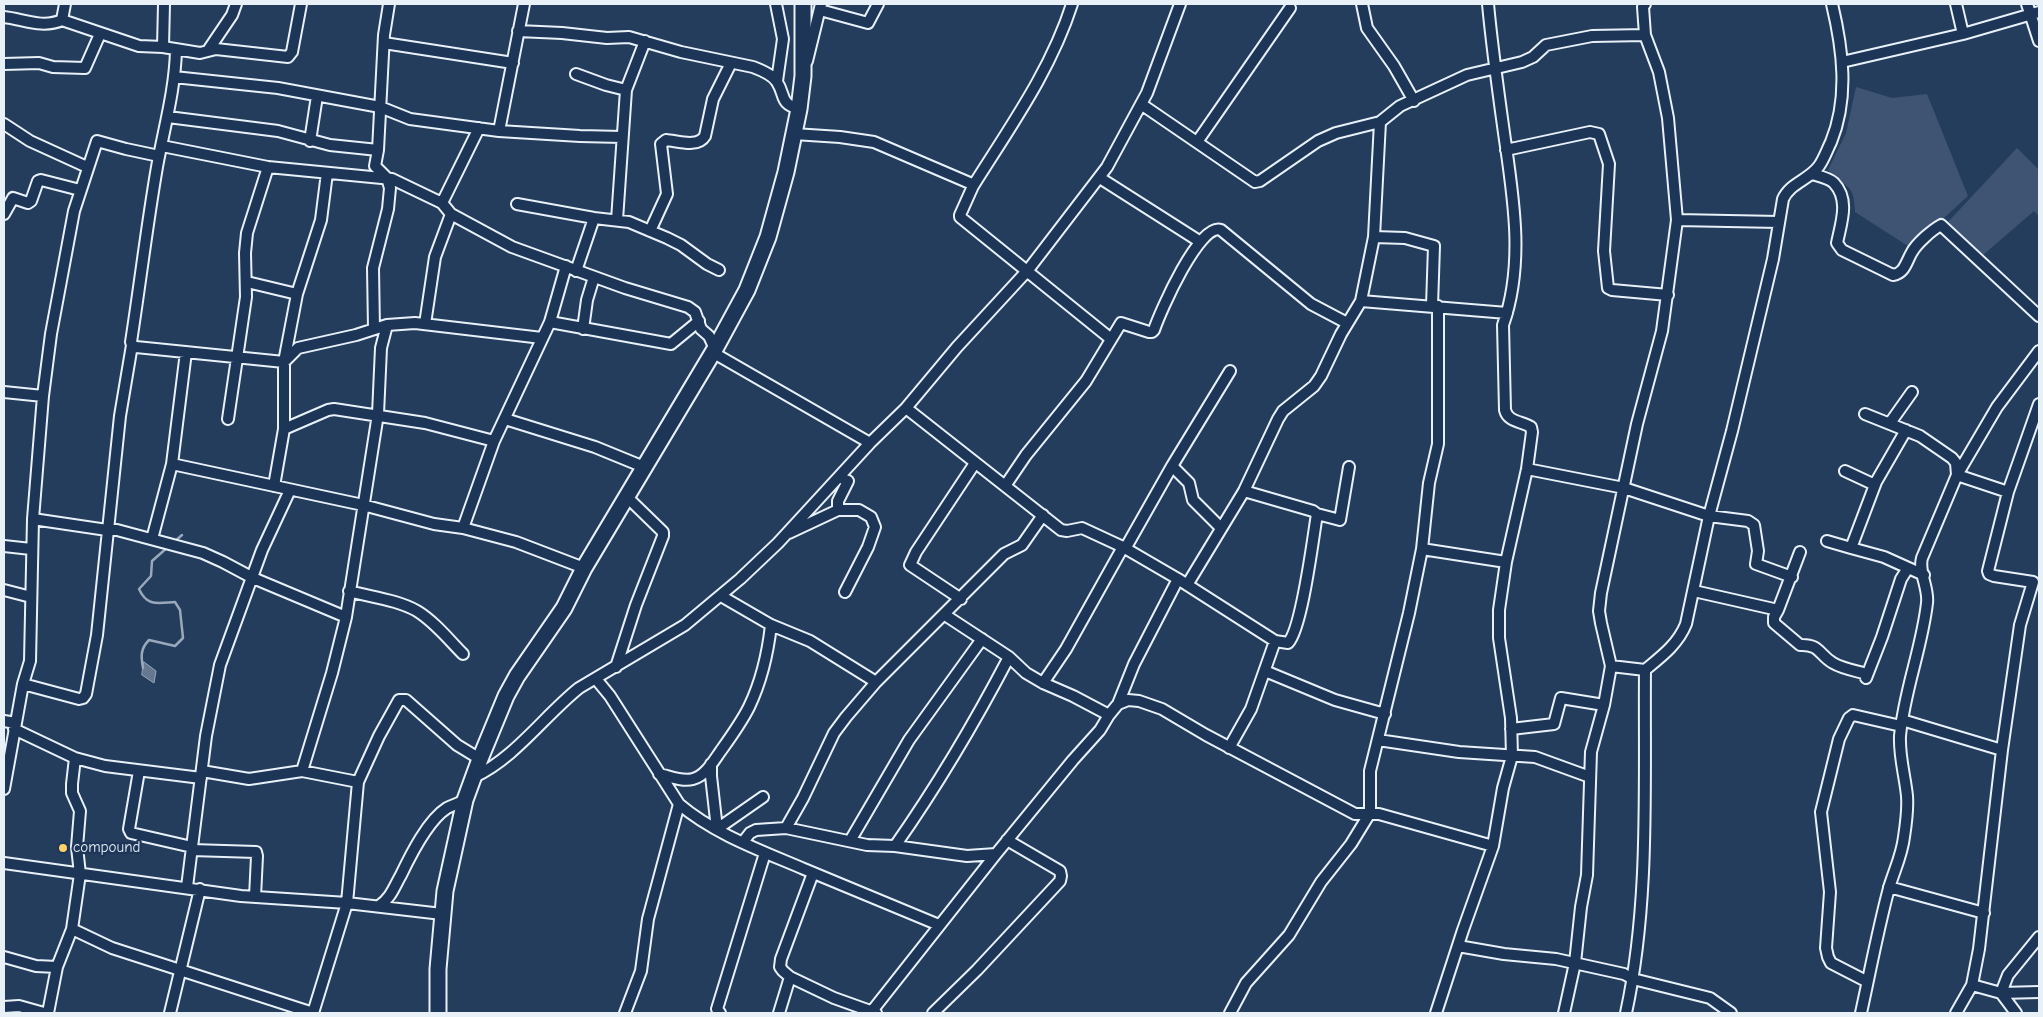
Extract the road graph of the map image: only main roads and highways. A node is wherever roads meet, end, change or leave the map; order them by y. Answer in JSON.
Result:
{"nodes":[{"id":1,"x":803,"y":4,"type":"edge"},
{"id":2,"x":438,"y":1013,"type":"edge"}],
"edges":[{"from":1,"to":2,"type":"main road"}]}
